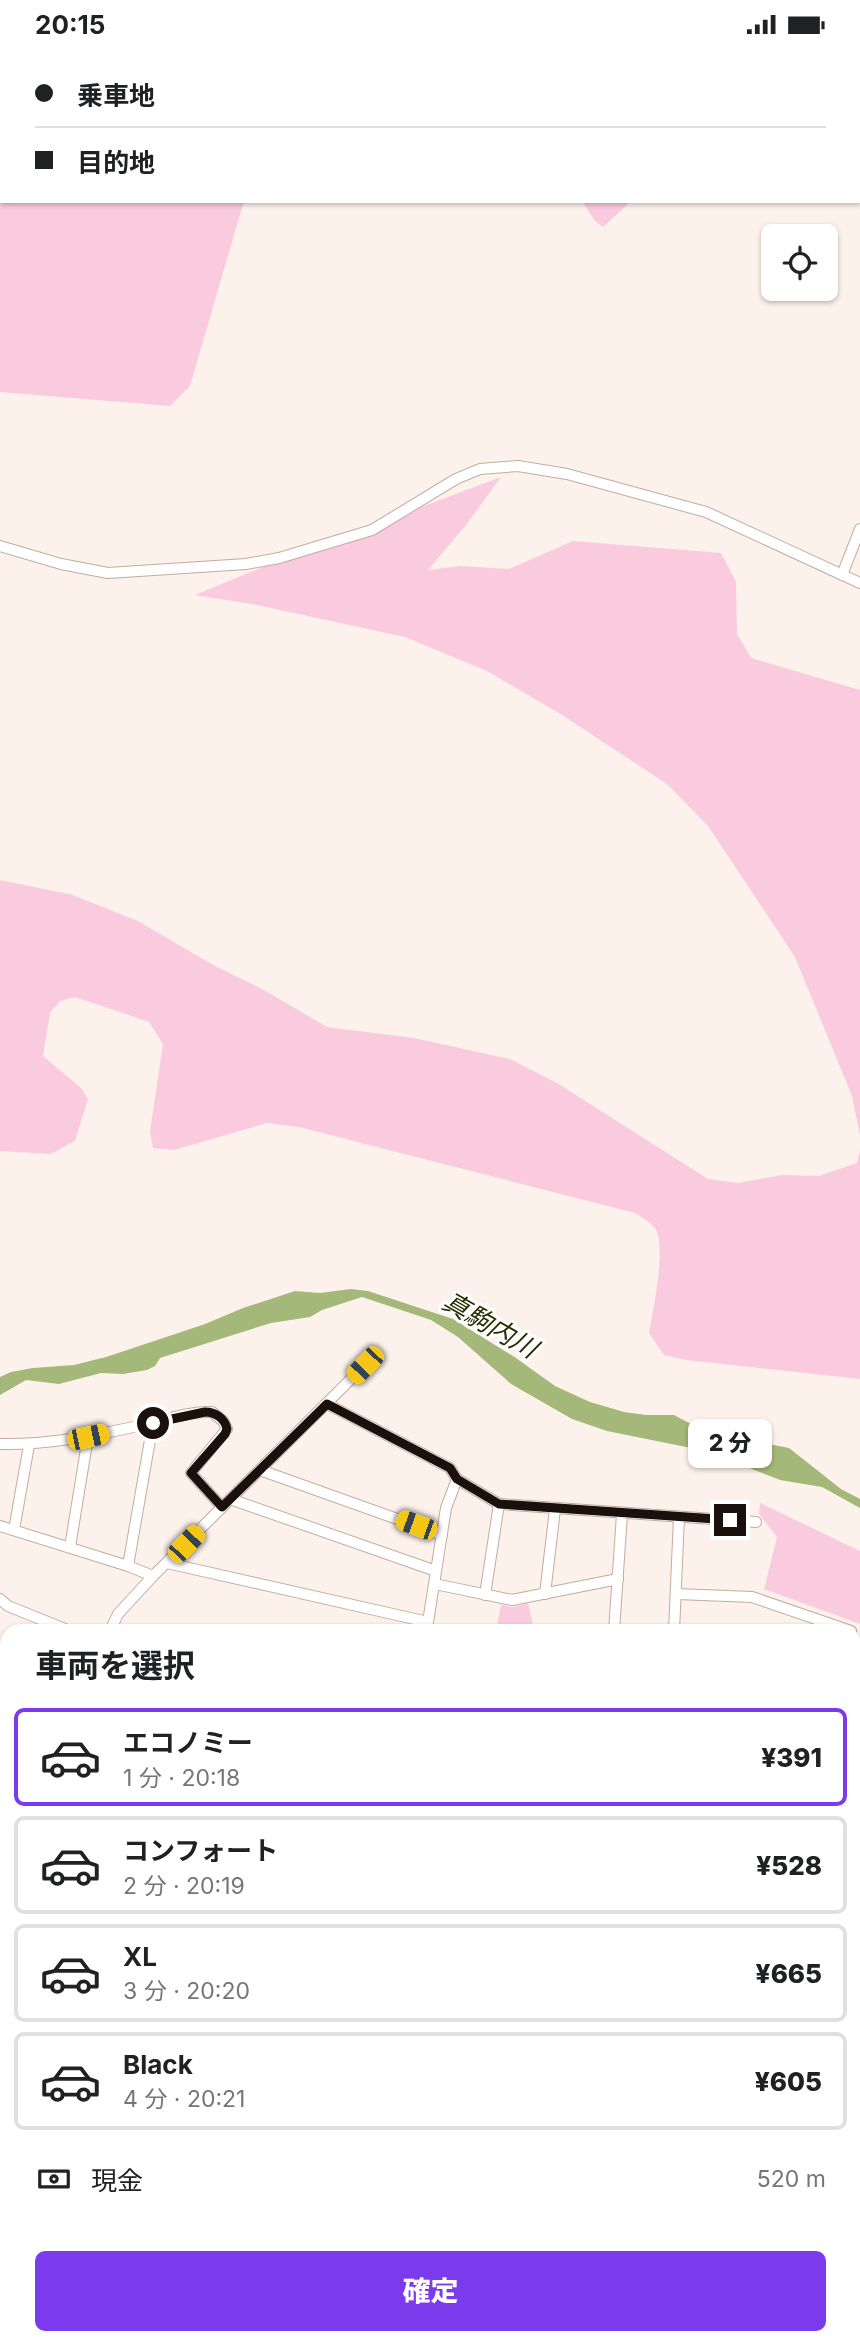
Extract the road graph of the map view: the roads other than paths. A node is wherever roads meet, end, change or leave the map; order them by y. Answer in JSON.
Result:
{"nodes":[{"id":1,"x":860,"y":529,"type":"edge"},
{"id":2,"x":0,"y":546,"type":"edge"},
{"id":3,"x":842,"y":575,"type":"junction"},
{"id":4,"x":860,"y":583,"type":"edge"},
{"id":5,"x":365,"y":1365,"type":"dead end"},
{"id":6,"x":327,"y":1404,"type":"junction"},
{"id":7,"x":153,"y":1423,"type":"junction"},
{"id":8,"x":88,"y":1437,"type":"junction"},
{"id":9,"x":0,"y":1444,"type":"edge"},
{"id":10,"x":29,"y":1445,"type":"junction"},
{"id":11,"x":260,"y":1470,"type":"junction"},
{"id":12,"x":457,"y":1479,"type":"junction"},
{"id":13,"x":230,"y":1499,"type":"junction"},
{"id":14,"x":499,"y":1504,"type":"junction"},
{"id":15,"x":222,"y":1507,"type":"junction"},
{"id":16,"x":555,"y":1509,"type":"junction"},
{"id":17,"x":622,"y":1514,"type":"junction"},
{"id":18,"x":679,"y":1517,"type":"junction"},
{"id":19,"x":756,"y":1522,"type":"dead end"},
{"id":20,"x":0,"y":1526,"type":"edge"},
{"id":21,"x":14,"y":1530,"type":"junction"},
{"id":22,"x":442,"y":1535,"type":"junction"},
{"id":23,"x":69,"y":1547,"type":"junction"},
{"id":24,"x":167,"y":1563,"type":"junction"},
{"id":25,"x":128,"y":1566,"type":"junction"},
{"id":26,"x":436,"y":1571,"type":"junction"},
{"id":27,"x":153,"y":1576,"type":"junction"},
{"id":28,"x":618,"y":1579,"type":"junction"},
{"id":29,"x":435,"y":1584,"type":"junction"},
{"id":30,"x":545,"y":1594,"type":"junction"},
{"id":31,"x":677,"y":1594,"type":"junction"},
{"id":32,"x":485,"y":1595,"type":"junction"},
{"id":33,"x":0,"y":1599,"type":"edge"},
{"id":34,"x":53,"y":1624,"type":"edge"},
{"id":35,"x":113,"y":1624,"type":"edge"},
{"id":36,"x":615,"y":1624,"type":"edge"},
{"id":37,"x":675,"y":1624,"type":"edge"},
{"id":38,"x":830,"y":1624,"type":"edge"}],
"edges":[{"from":1,"to":3,"type":"street"},
{"from":2,"to":3,"type":"street"},
{"from":3,"to":4,"type":"street"},
{"from":5,"to":6,"type":"street"},
{"from":6,"to":11,"type":"street"},
{"from":6,"to":12,"type":"street"},
{"from":7,"to":8,"type":"street"},
{"from":7,"to":15,"type":"street"},
{"from":7,"to":25,"type":"street"},
{"from":8,"to":10,"type":"street"},
{"from":8,"to":23,"type":"street"},
{"from":9,"to":10,"type":"street"},
{"from":10,"to":21,"type":"street"},
{"from":11,"to":13,"type":"street"},
{"from":11,"to":22,"type":"street"},
{"from":12,"to":14,"type":"street"},
{"from":12,"to":22,"type":"street"},
{"from":13,"to":15,"type":"street"},
{"from":13,"to":26,"type":"street"},
{"from":14,"to":16,"type":"street"},
{"from":14,"to":32,"type":"street"},
{"from":15,"to":24,"type":"street"},
{"from":16,"to":17,"type":"street"},
{"from":16,"to":30,"type":"street"},
{"from":17,"to":18,"type":"street"},
{"from":17,"to":28,"type":"street"},
{"from":18,"to":19,"type":"street"},
{"from":18,"to":31,"type":"street"},
{"from":20,"to":21,"type":"street"},
{"from":21,"to":23,"type":"street"},
{"from":22,"to":26,"type":"street"},
{"from":23,"to":25,"type":"street"},
{"from":24,"to":27,"type":"street"},
{"from":24,"to":29,"type":"street"},
{"from":25,"to":27,"type":"street"},
{"from":26,"to":29,"type":"street"},
{"from":27,"to":35,"type":"street"},
{"from":28,"to":30,"type":"street"},
{"from":28,"to":36,"type":"street"},
{"from":29,"to":32,"type":"street"},
{"from":30,"to":32,"type":"street"},
{"from":31,"to":37,"type":"street"},
{"from":31,"to":38,"type":"street"},
{"from":33,"to":34,"type":"street"}]}
